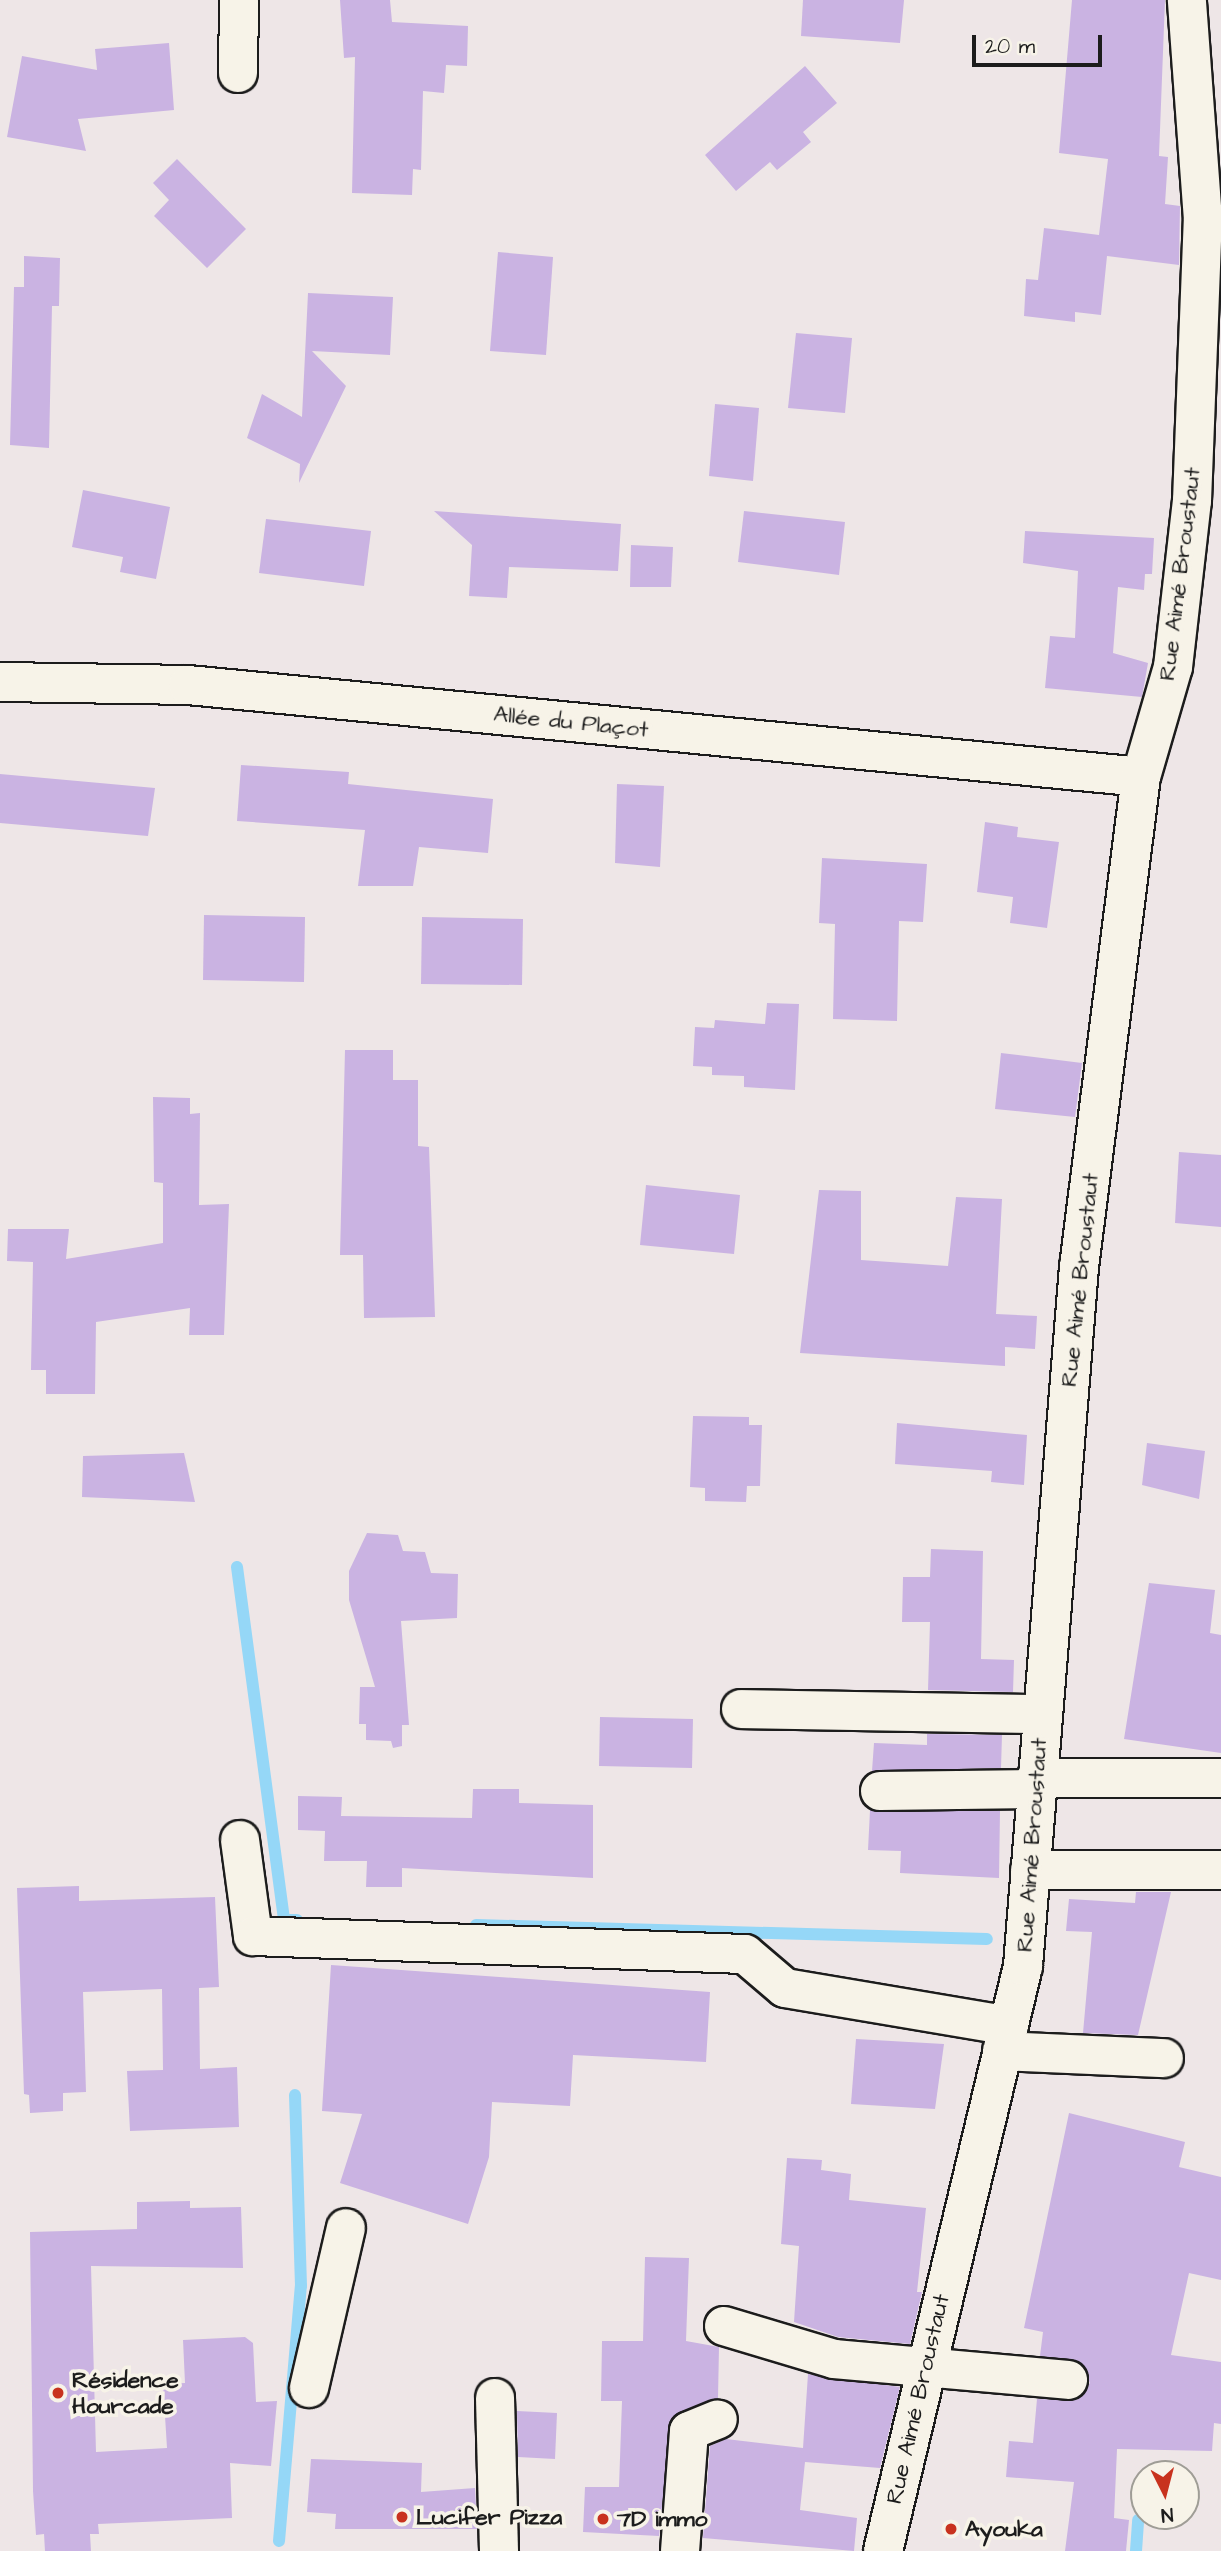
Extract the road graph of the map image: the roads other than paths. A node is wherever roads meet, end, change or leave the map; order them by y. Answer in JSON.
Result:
{"nodes":[{"id":1,"x":239,"y":0,"type":"edge"},
{"id":2,"x":1187,"y":0,"type":"edge"},
{"id":3,"x":238,"y":73,"type":"dead end"},
{"id":4,"x":0,"y":682,"type":"edge"},
{"id":5,"x":1141,"y":777,"type":"junction"},
{"id":6,"x":741,"y":1709,"type":"dead end"},
{"id":7,"x":1041,"y":1714,"type":"junction"},
{"id":8,"x":1221,"y":1778,"type":"edge"},
{"id":9,"x":1036,"y":1783,"type":"junction"},
{"id":10,"x":880,"y":1791,"type":"dead end"},
{"id":11,"x":240,"y":1840,"type":"dead end"},
{"id":12,"x":1030,"y":1870,"type":"junction"},
{"id":13,"x":1221,"y":1870,"type":"edge"},
{"id":14,"x":1005,"y":2038,"type":"junction"},
{"id":15,"x":1164,"y":2058,"type":"dead end"},
{"id":16,"x":346,"y":2228,"type":"dead end"},
{"id":17,"x":724,"y":2326,"type":"dead end"},
{"id":18,"x":928,"y":2368,"type":"junction"},
{"id":19,"x":1068,"y":2380,"type":"dead end"},
{"id":20,"x":309,"y":2388,"type":"dead end"},
{"id":21,"x":495,"y":2398,"type":"dead end"},
{"id":22,"x":718,"y":2419,"type":"dead end"},
{"id":23,"x":499,"y":2551,"type":"edge"},
{"id":24,"x":680,"y":2551,"type":"edge"},
{"id":25,"x":883,"y":2551,"type":"edge"}],
"edges":[{"from":1,"to":3,"type":"street"},
{"from":2,"to":5,"type":"street","name":"Rue Aimé Broustaut"},
{"from":4,"to":5,"type":"street","name":"Allée du Plaçot"},
{"from":5,"to":7,"type":"street","name":"Rue Aimé Broustaut"},
{"from":6,"to":7,"type":"street"},
{"from":7,"to":9,"type":"street","name":"Rue Aimé Broustaut"},
{"from":8,"to":9,"type":"street"},
{"from":9,"to":10,"type":"street"},
{"from":9,"to":12,"type":"street","name":"Rue Aimé Broustaut"},
{"from":11,"to":14,"type":"street"},
{"from":12,"to":13,"type":"street"},
{"from":12,"to":14,"type":"street","name":"Rue Aimé Broustaut"},
{"from":14,"to":15,"type":"street"},
{"from":14,"to":18,"type":"street","name":"Rue Aimé Broustaut"},
{"from":16,"to":20,"type":"street"},
{"from":17,"to":18,"type":"street"},
{"from":18,"to":19,"type":"street"},
{"from":18,"to":25,"type":"street","name":"Rue Aimé Broustaut"},
{"from":21,"to":23,"type":"street"},
{"from":22,"to":24,"type":"street"}]}
